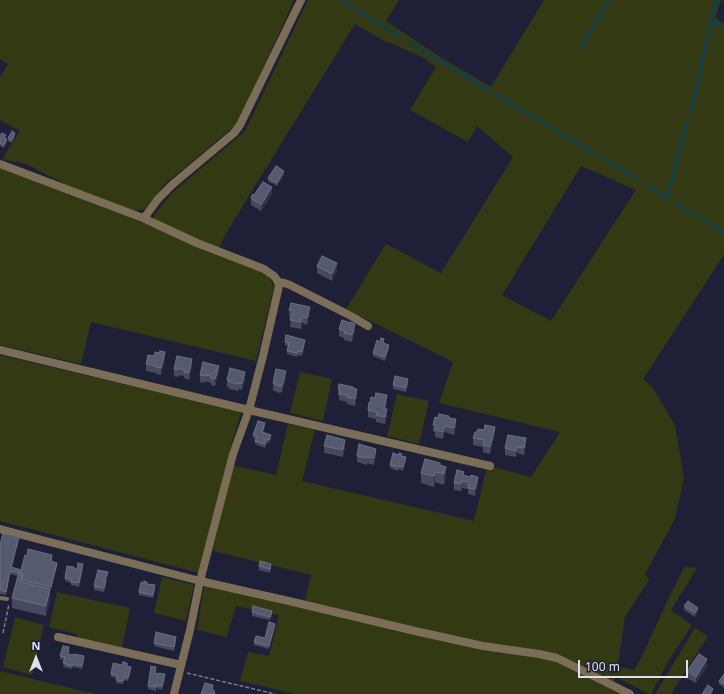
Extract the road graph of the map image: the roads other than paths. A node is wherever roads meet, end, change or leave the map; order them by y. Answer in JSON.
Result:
{"nodes":[{"id":1,"x":301,"y":0,"type":"edge"},
{"id":2,"x":0,"y":164,"type":"edge"},
{"id":3,"x":143,"y":218,"type":"junction"},
{"id":4,"x":278,"y":282,"type":"junction"},
{"id":5,"x":368,"y":326,"type":"dead end"},
{"id":6,"x":0,"y":350,"type":"edge"},
{"id":7,"x":249,"y":410,"type":"junction"},
{"id":8,"x":490,"y":466,"type":"dead end"},
{"id":9,"x":0,"y":529,"type":"edge"},
{"id":10,"x":200,"y":581,"type":"junction"},
{"id":11,"x":0,"y":598,"type":"edge"},
{"id":12,"x":7,"y":599,"type":"road end"},
{"id":13,"x":58,"y":637,"type":"dead end"},
{"id":14,"x":180,"y":668,"type":"junction"},
{"id":15,"x":174,"y":694,"type":"edge"},
{"id":16,"x":630,"y":694,"type":"edge"}],
"edges":[{"from":1,"to":3,"type":"street"},
{"from":2,"to":3,"type":"street"},
{"from":3,"to":4,"type":"street"},
{"from":4,"to":5,"type":"street"},
{"from":4,"to":7,"type":"street"},
{"from":6,"to":7,"type":"street"},
{"from":7,"to":8,"type":"street"},
{"from":7,"to":10,"type":"street"},
{"from":9,"to":10,"type":"street"},
{"from":10,"to":14,"type":"street"},
{"from":10,"to":16,"type":"street"},
{"from":11,"to":12,"type":"lane"},
{"from":13,"to":14,"type":"street"},
{"from":14,"to":15,"type":"street"}]}
